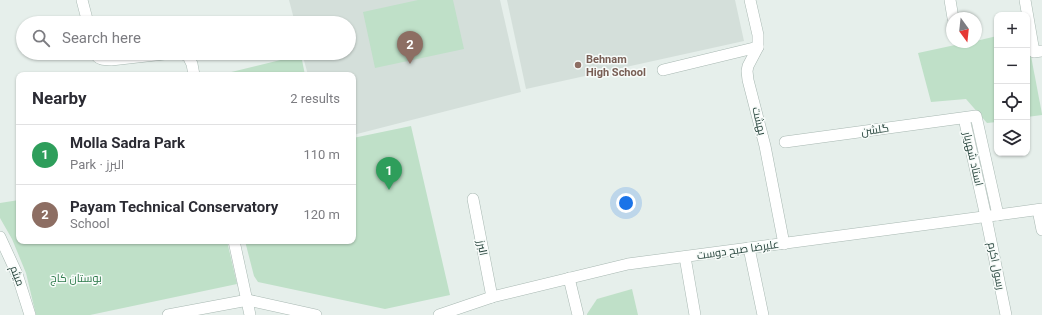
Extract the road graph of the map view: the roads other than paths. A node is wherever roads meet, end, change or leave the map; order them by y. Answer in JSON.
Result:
{"nodes":[{"id":1,"x":82,"y":0,"type":"edge"},
{"id":2,"x":750,"y":0,"type":"edge"},
{"id":3,"x":950,"y":0,"type":"edge"},
{"id":4,"x":1025,"y":0,"type":"edge"},
{"id":5,"x":952,"y":12,"type":"edge"},
{"id":6,"x":86,"y":16,"type":"edge"},
{"id":7,"x":758,"y":47,"type":"junction"},
{"id":8,"x":1038,"y":52,"type":"edge"},
{"id":9,"x":190,"y":60,"type":"edge"},
{"id":10,"x":663,"y":70,"type":"dead end"},
{"id":11,"x":193,"y":72,"type":"edge"},
{"id":12,"x":964,"y":118,"type":"junction"},
{"id":13,"x":785,"y":142,"type":"dead end"},
{"id":14,"x":472,"y":199,"type":"dead end"},
{"id":15,"x":1040,"y":209,"type":"edge"},
{"id":16,"x":998,"y":215,"type":"junction"},
{"id":17,"x":986,"y":217,"type":"junction"},
{"id":18,"x":1042,"y":230,"type":"edge"},
{"id":19,"x":0,"y":237,"type":"edge"},
{"id":20,"x":235,"y":244,"type":"edge"},
{"id":21,"x":784,"y":244,"type":"junction"},
{"id":22,"x":749,"y":248,"type":"junction"},
{"id":23,"x":685,"y":257,"type":"junction"},
{"id":24,"x":570,"y":278,"type":"junction"},
{"id":25,"x":492,"y":297,"type":"junction"},
{"id":26,"x":248,"y":300,"type":"junction"},
{"id":27,"x":30,"y":315,"type":"edge"},
{"id":28,"x":168,"y":315,"type":"edge"},
{"id":29,"x":250,"y":315,"type":"edge"},
{"id":30,"x":316,"y":315,"type":"edge"},
{"id":31,"x":439,"y":315,"type":"edge"},
{"id":32,"x":578,"y":315,"type":"edge"},
{"id":33,"x":695,"y":315,"type":"edge"},
{"id":34,"x":763,"y":315,"type":"edge"},
{"id":35,"x":1006,"y":315,"type":"edge"}],
"edges":[{"from":1,"to":6,"type":"street"},
{"from":2,"to":7,"type":"street"},
{"from":3,"to":5,"type":"street"},
{"from":4,"to":8,"type":"street"},
{"from":7,"to":10,"type":"street"},
{"from":7,"to":21,"type":"street","name":"بهشت"},
{"from":9,"to":11,"type":"street"},
{"from":12,"to":13,"type":"street","name":"گلشن"},
{"from":12,"to":16,"type":"street","name":"استاد شهریار"},
{"from":12,"to":17,"type":"street","name":"استاد شهریار"},
{"from":14,"to":25,"type":"street","name":"البرز"},
{"from":15,"to":16,"type":"street","name":"علیرضا صبح دوست"},
{"from":15,"to":18,"type":"street"},
{"from":16,"to":17,"type":"street","name":"علیرضا صبح دوست"},
{"from":17,"to":21,"type":"street","name":"علیرضا صبح دوست"},
{"from":17,"to":35,"type":"street","name":"رسول اکرم"},
{"from":19,"to":27,"type":"street","name":"میثم"},
{"from":20,"to":26,"type":"street"},
{"from":21,"to":22,"type":"street","name":"علیرضا صبح دوست"},
{"from":22,"to":23,"type":"street","name":"علیرضا صبح دوست"},
{"from":22,"to":34,"type":"street"},
{"from":23,"to":24,"type":"street","name":"علیرضا صبح دوست"},
{"from":23,"to":33,"type":"street"},
{"from":24,"to":25,"type":"street","name":"علیرضا صبح دوست"},
{"from":24,"to":32,"type":"street"},
{"from":25,"to":31,"type":"street","name":"علیرضا صبح دوست"},
{"from":26,"to":28,"type":"street"},
{"from":26,"to":29,"type":"street"},
{"from":26,"to":30,"type":"street"}]}
